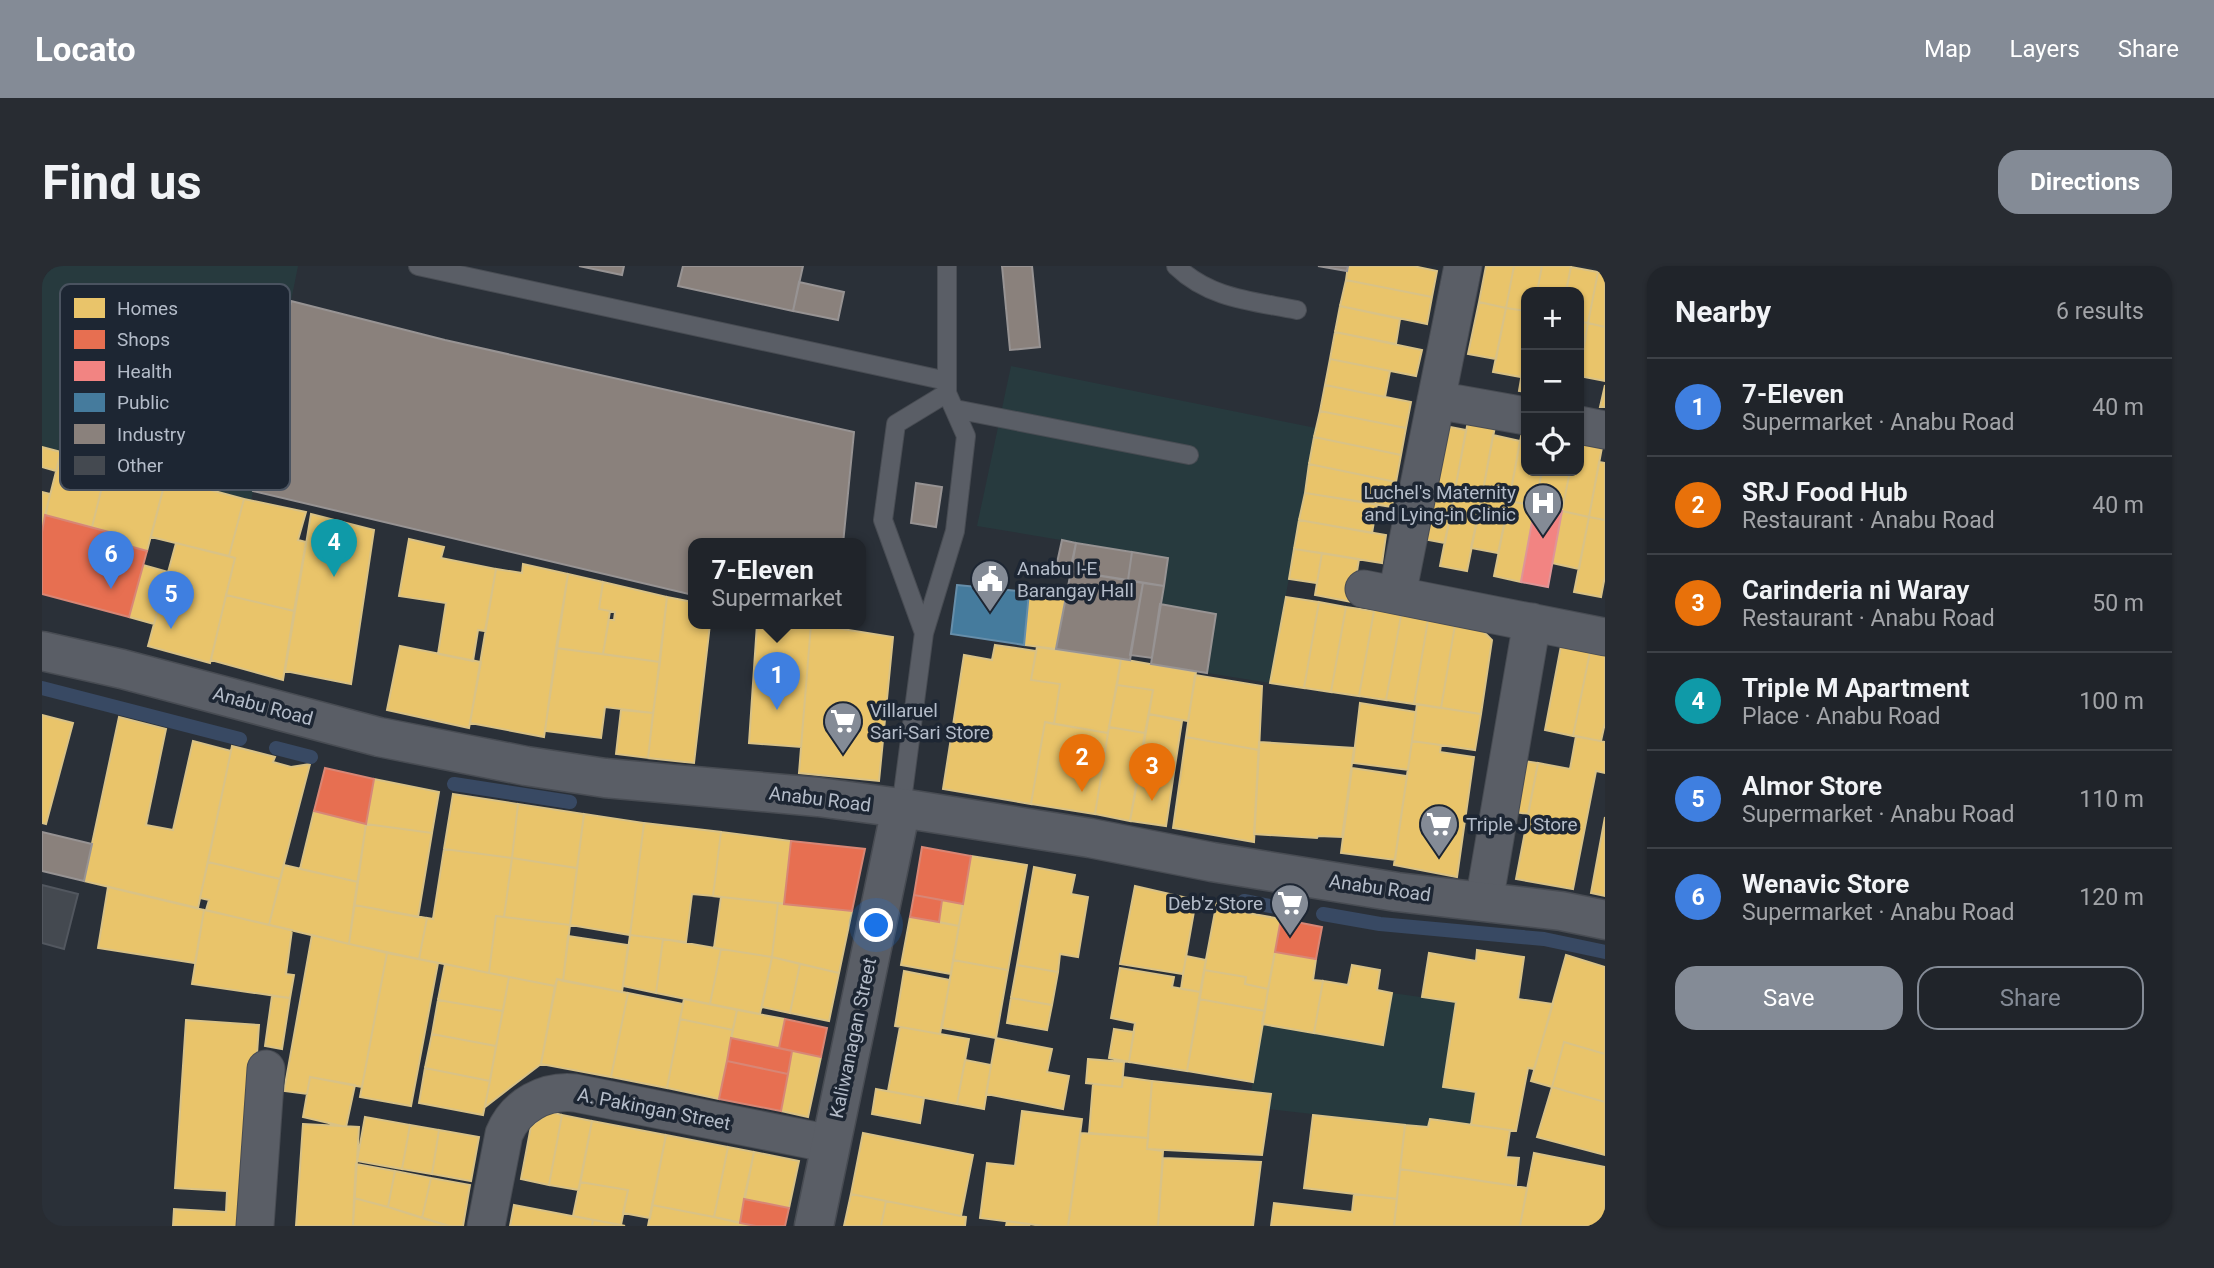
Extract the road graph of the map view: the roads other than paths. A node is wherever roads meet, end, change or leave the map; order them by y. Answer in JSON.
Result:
{"nodes":[{"id":1,"x":418,"y":266,"type":"edge"},
{"id":2,"x":947,"y":266,"type":"edge"},
{"id":3,"x":1176,"y":266,"type":"edge"},
{"id":4,"x":1463,"y":266,"type":"edge"},
{"id":5,"x":1297,"y":310,"type":"dead end"},
{"id":6,"x":950,"y":394,"type":"junction"},
{"id":7,"x":1436,"y":400,"type":"junction"},
{"id":8,"x":1521,"y":415,"type":"edge"},
{"id":9,"x":1584,"y":426,"type":"edge"},
{"id":10,"x":1605,"y":430,"type":"edge"},
{"id":11,"x":1189,"y":455,"type":"dead end"},
{"id":12,"x":1532,"y":622,"type":"junction"},
{"id":13,"x":924,"y":633,"type":"junction"},
{"id":14,"x":1605,"y":637,"type":"edge"},
{"id":15,"x":42,"y":651,"type":"edge"},
{"id":16,"x":901,"y":808,"type":"junction"},
{"id":17,"x":1483,"y":902,"type":"junction"},
{"id":18,"x":1605,"y":920,"type":"edge"},
{"id":19,"x":266,"y":1069,"type":"dead end"},
{"id":20,"x":831,"y":1144,"type":"junction"},
{"id":21,"x":255,"y":1226,"type":"edge"},
{"id":22,"x":486,"y":1226,"type":"edge"},
{"id":23,"x":814,"y":1226,"type":"edge"}],
"edges":[{"from":1,"to":6,"type":"lane"},
{"from":2,"to":6,"type":"lane"},
{"from":3,"to":5,"type":"lane"},
{"from":4,"to":7,"type":"street"},
{"from":6,"to":11,"type":"lane"},
{"from":6,"to":13,"type":"lane"},
{"from":6,"to":13,"type":"lane"},
{"from":7,"to":8,"type":"street"},
{"from":7,"to":12,"type":"street"},
{"from":9,"to":10,"type":"street"},
{"from":12,"to":14,"type":"street"},
{"from":12,"to":17,"type":"street"},
{"from":13,"to":16,"type":"lane"},
{"from":15,"to":16,"type":"street","name":"Anabu Road"},
{"from":16,"to":17,"type":"street","name":"Anabu Road"},
{"from":16,"to":20,"type":"street","name":"Kaliwanagan Street"},
{"from":17,"to":18,"type":"street","name":"Anabu Road"},
{"from":19,"to":21,"type":"street"},
{"from":20,"to":22,"type":"street","name":"A. Pakingan Street"},
{"from":20,"to":23,"type":"street","name":"Kaliwanagan Street"}]}
